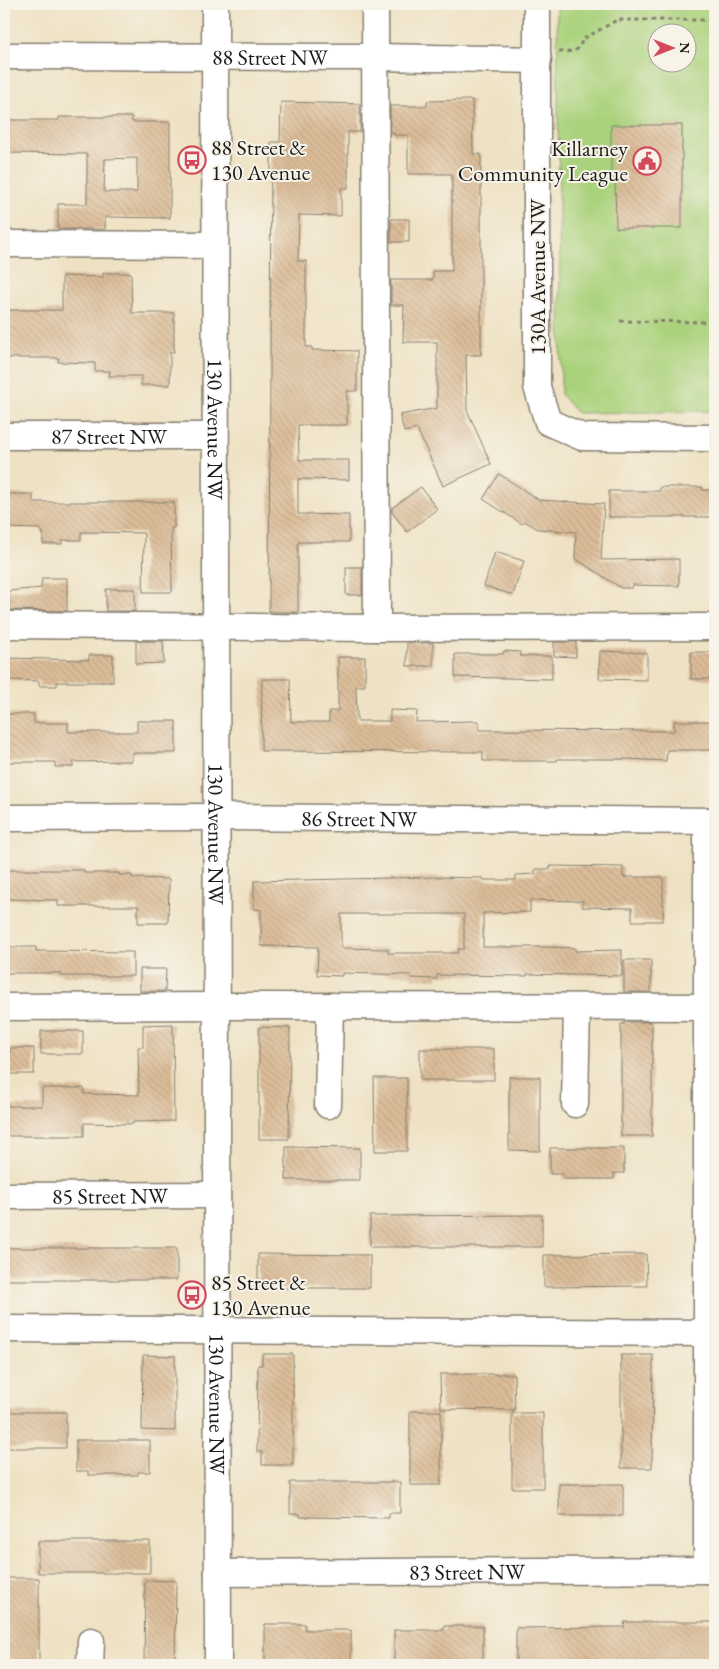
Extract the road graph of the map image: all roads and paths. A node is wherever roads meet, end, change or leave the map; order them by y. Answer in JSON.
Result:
{"nodes":[{"id":1,"x":215,"y":4,"type":"edge"},
{"id":2,"x":375,"y":4,"type":"edge"},
{"id":3,"x":537,"y":4,"type":"edge"},
{"id":4,"x":715,"y":20,"type":"edge"},
{"id":5,"x":4,"y":56,"type":"edge"},
{"id":6,"x":215,"y":57,"type":"junction"},
{"id":7,"x":375,"y":57,"type":"junction"},
{"id":8,"x":538,"y":60,"type":"junction"},
{"id":9,"x":4,"y":244,"type":"edge"},
{"id":10,"x":215,"y":245,"type":"junction"},
{"id":11,"x":620,"y":321,"type":"dead end"},
{"id":12,"x":715,"y":322,"type":"edge"},
{"id":13,"x":4,"y":436,"type":"edge"},
{"id":14,"x":214,"y":436,"type":"junction"},
{"id":15,"x":715,"y":438,"type":"edge"},
{"id":16,"x":4,"y":625,"type":"edge"},
{"id":17,"x":216,"y":626,"type":"junction"},
{"id":18,"x":715,"y":627,"type":"edge"},
{"id":19,"x":377,"y":628,"type":"junction"},
{"id":20,"x":216,"y":817,"type":"junction"},
{"id":21,"x":4,"y":818,"type":"edge"},
{"id":22,"x":711,"y":821,"type":"edge"},
{"id":23,"x":216,"y":1006,"type":"junction"},
{"id":24,"x":330,"y":1006,"type":"junction"},
{"id":25,"x":4,"y":1007,"type":"edge"},
{"id":26,"x":578,"y":1007,"type":"junction"},
{"id":27,"x":711,"y":1007,"type":"edge"},
{"id":28,"x":575,"y":1104,"type":"dead end"},
{"id":29,"x":328,"y":1105,"type":"dead end"},
{"id":30,"x":217,"y":1195,"type":"junction"},
{"id":31,"x":711,"y":1195,"type":"edge"},
{"id":32,"x":4,"y":1196,"type":"edge"},
{"id":33,"x":4,"y":1329,"type":"edge"},
{"id":34,"x":217,"y":1331,"type":"junction"},
{"id":35,"x":706,"y":1332,"type":"junction"},
{"id":36,"x":710,"y":1386,"type":"edge"},
{"id":37,"x":711,"y":1570,"type":"edge"},
{"id":38,"x":218,"y":1573,"type":"junction"},
{"id":39,"x":218,"y":1665,"type":"edge"}],
"edges":[{"from":1,"to":6,"type":"street","name":"130 Avenue NW"},
{"from":2,"to":7,"type":"street"},
{"from":3,"to":8,"type":"street","name":"130A Avenue NW"},
{"from":4,"to":8,"type":"path"},
{"from":5,"to":6,"type":"street","name":"88 Street NW"},
{"from":6,"to":7,"type":"street","name":"88 Street NW"},
{"from":6,"to":10,"type":"street","name":"130 Avenue NW"},
{"from":7,"to":8,"type":"street","name":"88 Street NW"},
{"from":7,"to":19,"type":"street"},
{"from":8,"to":15,"type":"street","name":"130A Avenue NW"},
{"from":9,"to":10,"type":"street"},
{"from":10,"to":14,"type":"street","name":"130 Avenue NW"},
{"from":11,"to":12,"type":"path"},
{"from":13,"to":14,"type":"street","name":"87 Street NW"},
{"from":14,"to":17,"type":"street","name":"130 Avenue NW"},
{"from":16,"to":17,"type":"street"},
{"from":17,"to":19,"type":"street"},
{"from":17,"to":20,"type":"street","name":"130 Avenue NW"},
{"from":18,"to":19,"type":"street"},
{"from":20,"to":21,"type":"street","name":"86 Street NW"},
{"from":20,"to":22,"type":"street","name":"86 Street NW"},
{"from":20,"to":23,"type":"street","name":"130 Avenue NW"},
{"from":22,"to":27,"type":"street"},
{"from":23,"to":24,"type":"street"},
{"from":23,"to":25,"type":"street"},
{"from":23,"to":30,"type":"street","name":"130 Avenue NW"},
{"from":24,"to":26,"type":"street"},
{"from":24,"to":29,"type":"street"},
{"from":26,"to":27,"type":"street"},
{"from":26,"to":28,"type":"street"},
{"from":27,"to":31,"type":"street"},
{"from":30,"to":32,"type":"street","name":"85 Street NW"},
{"from":30,"to":34,"type":"street","name":"130 Avenue NW"},
{"from":31,"to":35,"type":"street"},
{"from":33,"to":34,"type":"street"},
{"from":34,"to":35,"type":"street"},
{"from":34,"to":38,"type":"street","name":"130 Avenue NW"},
{"from":35,"to":36,"type":"street"},
{"from":36,"to":37,"type":"street"},
{"from":37,"to":38,"type":"street","name":"83 Street NW"},
{"from":38,"to":39,"type":"street","name":"130 Avenue NW"}]}
